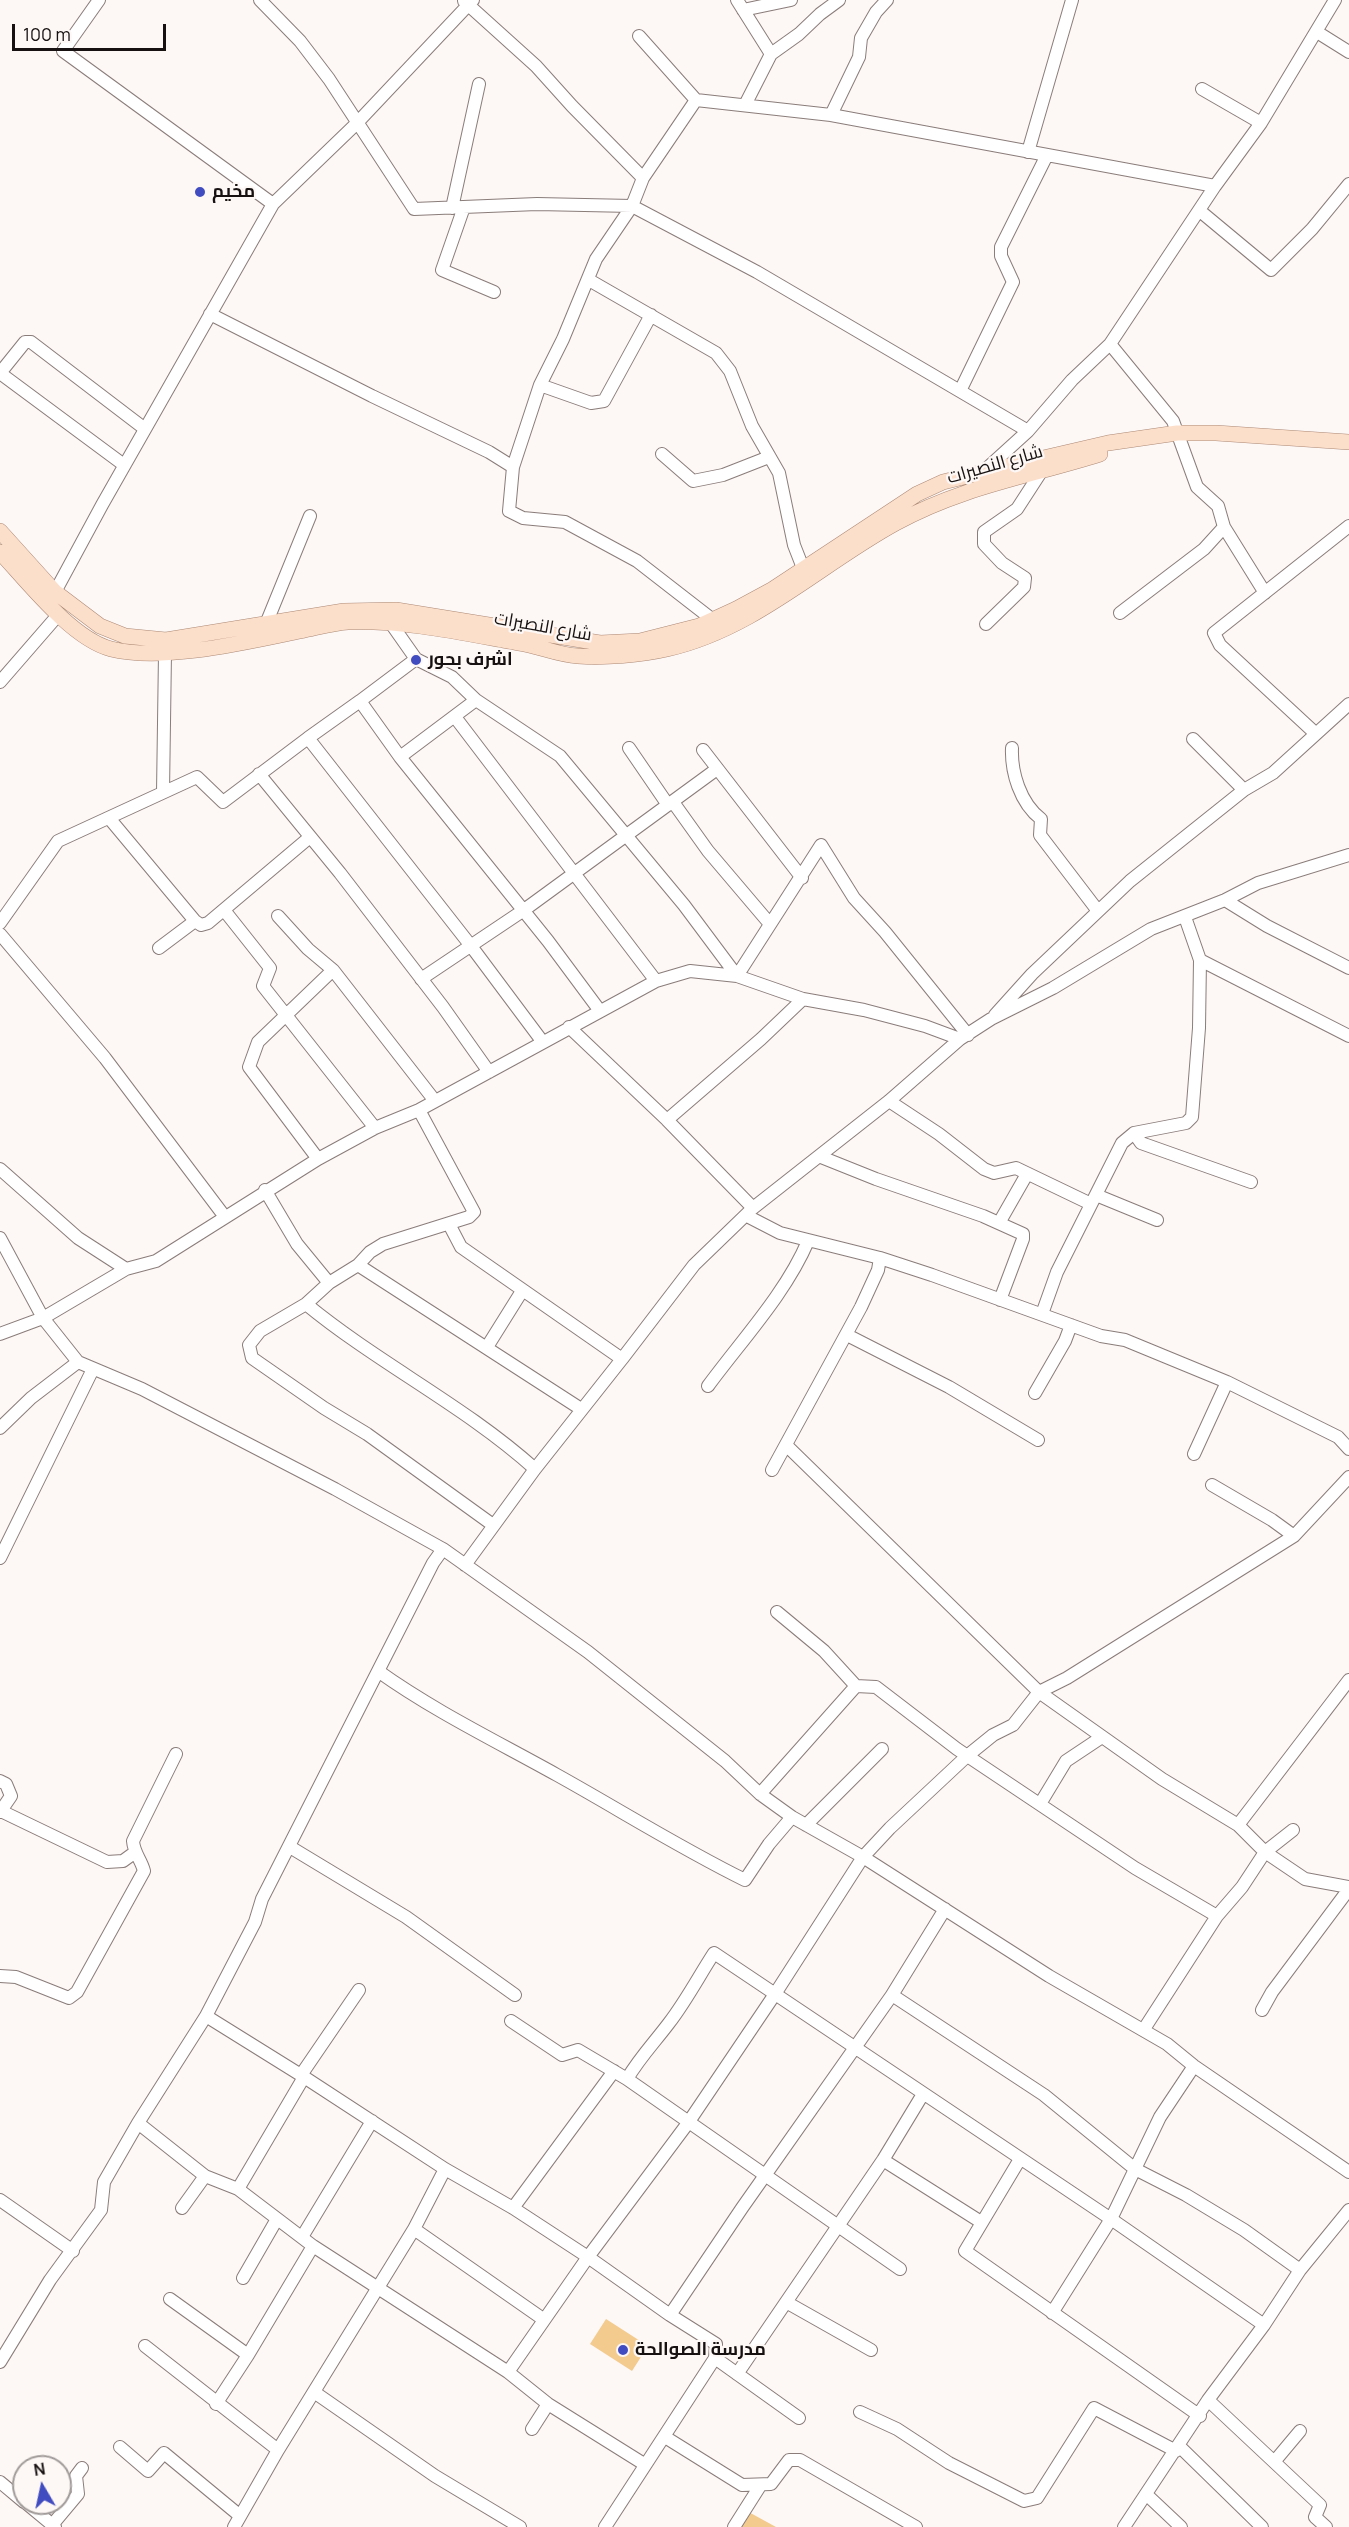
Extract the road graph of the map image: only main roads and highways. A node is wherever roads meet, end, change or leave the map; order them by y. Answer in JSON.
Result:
{"nodes":[{"id":1,"x":1144,"y":438,"type":"junction"},
{"id":2,"x":1349,"y":442,"type":"edge"},
{"id":3,"x":0,"y":531,"type":"edge"},
{"id":4,"x":0,"y":552,"type":"edge"}],
"edges":[{"from":1,"to":2,"type":"main road","name":"شارع النصيرات"},
{"from":1,"to":3,"type":"main road","name":"شارع النصيرات"},
{"from":1,"to":4,"type":"main road","name":"شارع النصيرات"}]}
